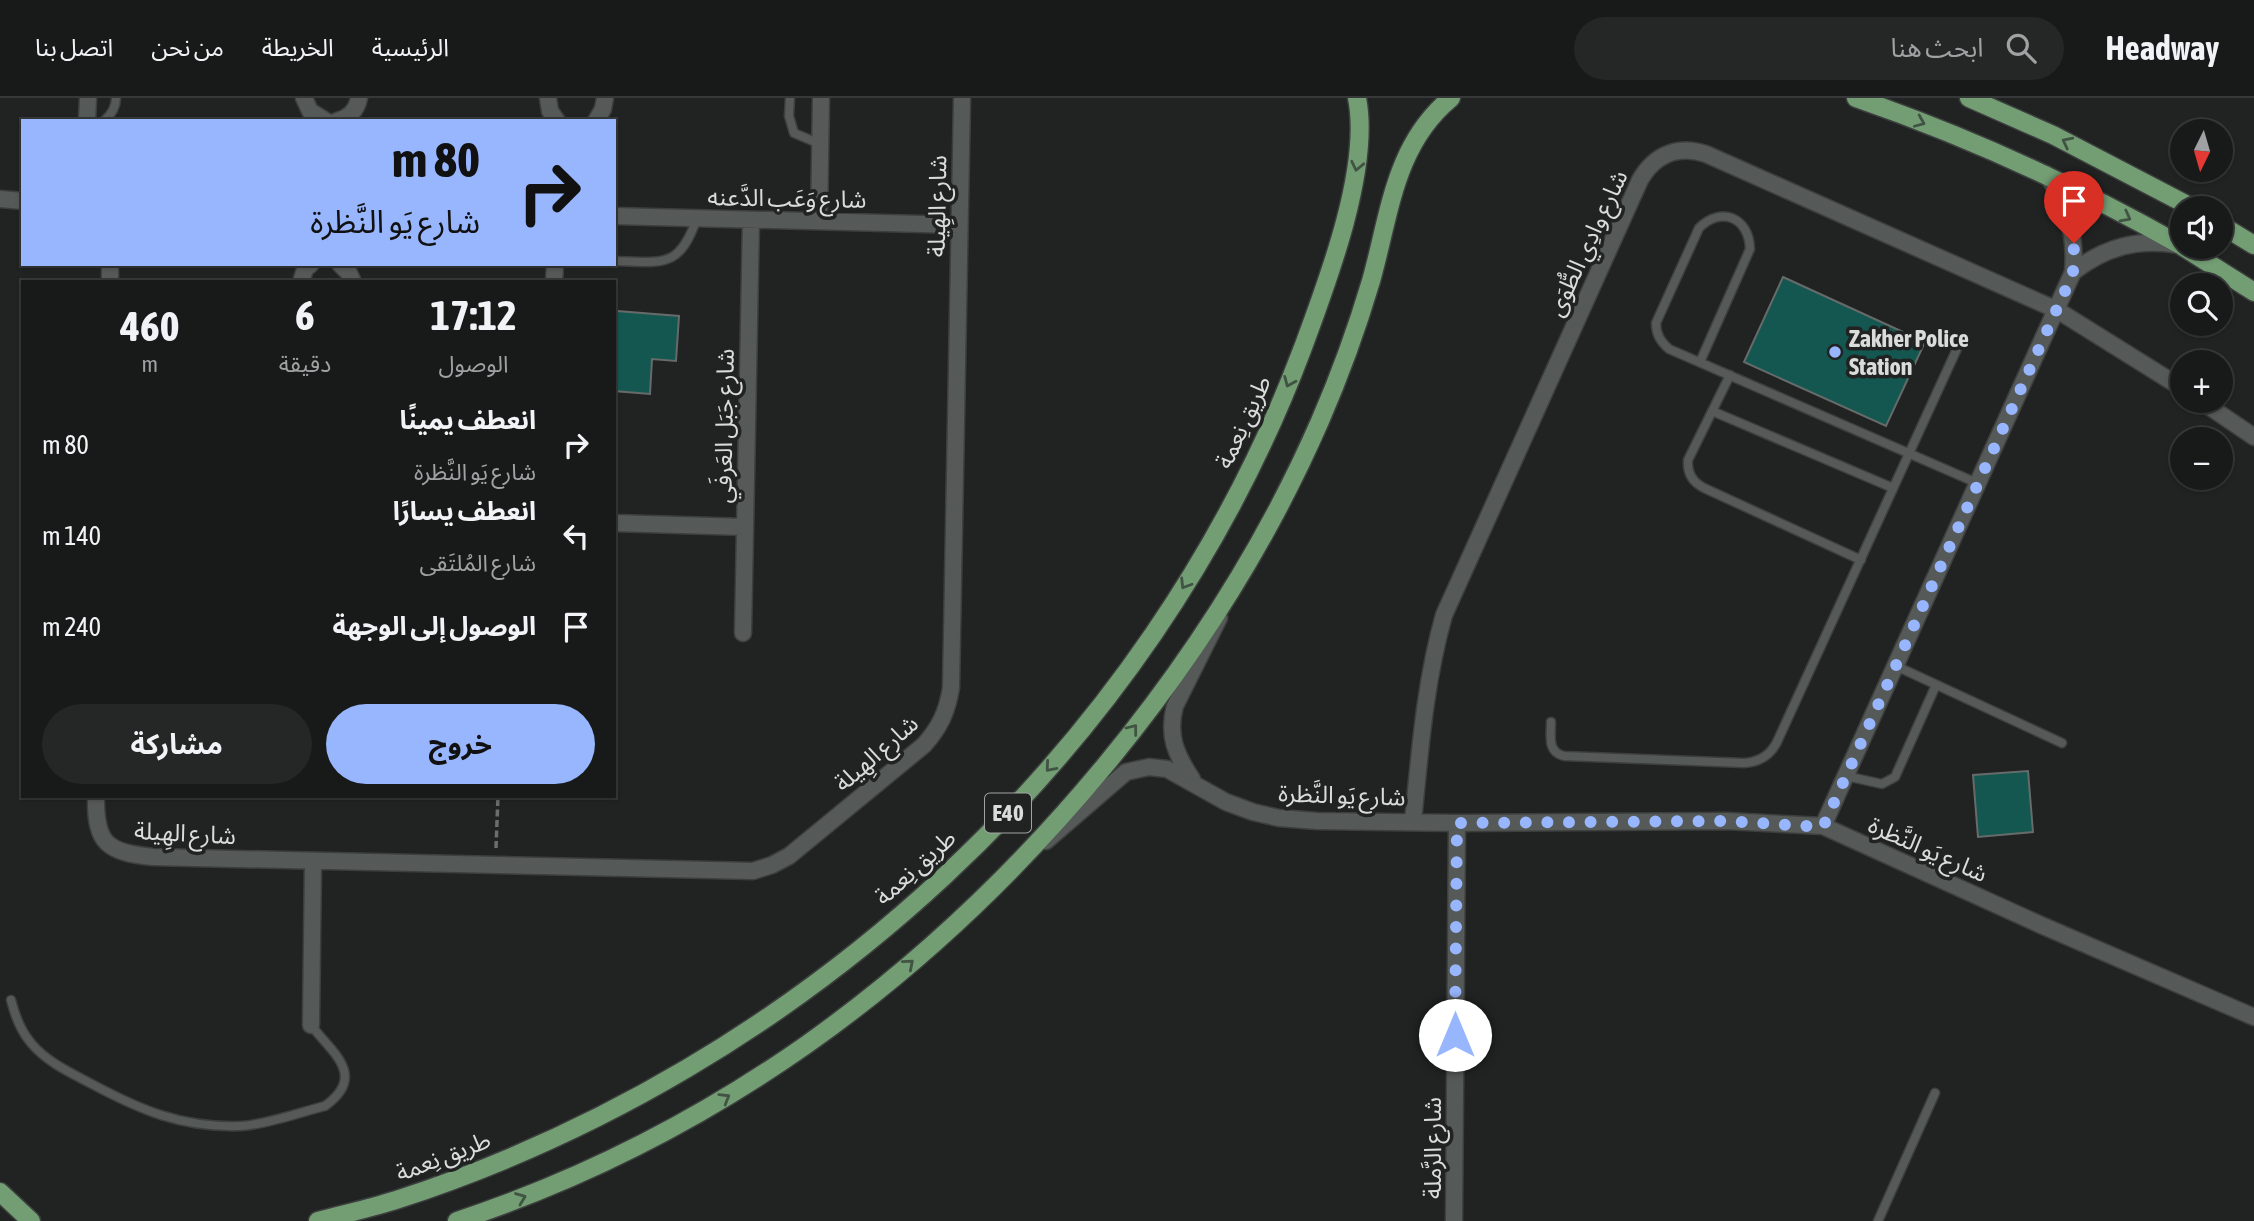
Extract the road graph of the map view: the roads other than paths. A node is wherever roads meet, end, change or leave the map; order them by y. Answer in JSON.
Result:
{"nodes":[{"id":1,"x":88,"y":98,"type":"edge"},
{"id":2,"x":116,"y":98,"type":"edge"},
{"id":3,"x":304,"y":98,"type":"edge"},
{"id":4,"x":359,"y":98,"type":"edge"},
{"id":5,"x":548,"y":98,"type":"edge"},
{"id":6,"x":605,"y":98,"type":"edge"},
{"id":7,"x":790,"y":98,"type":"edge"},
{"id":8,"x":821,"y":98,"type":"edge"},
{"id":9,"x":962,"y":98,"type":"edge"},
{"id":10,"x":1357,"y":98,"type":"edge"},
{"id":11,"x":1451,"y":98,"type":"edge"},
{"id":12,"x":1856,"y":98,"type":"edge"},
{"id":13,"x":1969,"y":98,"type":"edge"},
{"id":14,"x":87,"y":119,"type":"edge"},
{"id":15,"x":106,"y":119,"type":"edge"},
{"id":16,"x":323,"y":119,"type":"edge"},
{"id":17,"x":342,"y":119,"type":"edge"},
{"id":18,"x":556,"y":119,"type":"edge"},
{"id":19,"x":597,"y":119,"type":"edge"},
{"id":20,"x":820,"y":144,"type":"junction"},
{"id":21,"x":2046,"y":174,"type":"junction"},
{"id":22,"x":2170,"y":196,"type":"edge"},
{"id":23,"x":1,"y":200,"type":"edge"},
{"id":24,"x":21,"y":201,"type":"edge"},
{"id":25,"x":616,"y":216,"type":"edge"},
{"id":26,"x":697,"y":218,"type":"junction"},
{"id":27,"x":751,"y":220,"type":"junction"},
{"id":28,"x":819,"y":221,"type":"junction"},
{"id":29,"x":959,"y":225,"type":"junction"},
{"id":30,"x":2233,"y":232,"type":"edge"},
{"id":31,"x":2170,"y":240,"type":"edge"},
{"id":32,"x":2170,"y":245,"type":"edge"},
{"id":33,"x":2254,"y":245,"type":"edge"},
{"id":34,"x":2202,"y":259,"type":"edge"},
{"id":35,"x":616,"y":261,"type":"edge"},
{"id":36,"x":342,"y":266,"type":"edge"},
{"id":37,"x":2073,"y":272,"type":"junction"},
{"id":38,"x":352,"y":280,"type":"edge"},
{"id":39,"x":2254,"y":292,"type":"edge"},
{"id":40,"x":2057,"y":310,"type":"junction"},
{"id":41,"x":1961,"y":340,"type":"dead end"},
{"id":42,"x":1700,"y":362,"type":"junction"},
{"id":43,"x":1730,"y":375,"type":"junction"},
{"id":44,"x":2170,"y":381,"type":"edge"},
{"id":45,"x":1712,"y":411,"type":"junction"},
{"id":46,"x":2219,"y":413,"type":"edge"},
{"id":47,"x":2254,"y":437,"type":"edge"},
{"id":48,"x":1909,"y":453,"type":"junction"},
{"id":49,"x":1977,"y":482,"type":"junction"},
{"id":50,"x":1893,"y":488,"type":"junction"},
{"id":51,"x":616,"y":523,"type":"edge"},
{"id":52,"x":745,"y":527,"type":"junction"},
{"id":53,"x":1861,"y":560,"type":"junction"},
{"id":54,"x":1243,"y":569,"type":"junction"},
{"id":55,"x":743,"y":633,"type":"dead end"},
{"id":56,"x":1896,"y":666,"type":"junction"},
{"id":57,"x":1936,"y":685,"type":"junction"},
{"id":58,"x":1550,"y":722,"type":"dead end"},
{"id":59,"x":2062,"y":743,"type":"dead end"},
{"id":60,"x":1846,"y":776,"type":"junction"},
{"id":61,"x":1193,"y":781,"type":"junction"},
{"id":62,"x":96,"y":798,"type":"edge"},
{"id":63,"x":1413,"y":821,"type":"junction"},
{"id":64,"x":1457,"y":823,"type":"junction"},
{"id":65,"x":1823,"y":827,"type":"junction"},
{"id":66,"x":313,"y":861,"type":"junction"},
{"id":67,"x":997,"y":883,"type":"junction"},
{"id":68,"x":11,"y":1000,"type":"dead end"},
{"id":69,"x":2254,"y":1017,"type":"edge"},
{"id":70,"x":311,"y":1025,"type":"joint"},
{"id":71,"x":1935,"y":1093,"type":"dead end"},
{"id":72,"x":0,"y":1192,"type":"edge"},
{"id":73,"x":26,"y":1216,"type":"edge"},
{"id":74,"x":48,"y":1221,"type":"edge"},
{"id":75,"x":317,"y":1221,"type":"edge"},
{"id":76,"x":457,"y":1221,"type":"edge"},
{"id":77,"x":1454,"y":1221,"type":"edge"},
{"id":78,"x":1878,"y":1221,"type":"edge"}],
"edges":[{"from":1,"to":14,"type":"street"},
{"from":2,"to":15,"type":"lane"},
{"from":3,"to":16,"type":"street"},
{"from":4,"to":17,"type":"street"},
{"from":5,"to":18,"type":"street"},
{"from":6,"to":19,"type":"street"},
{"from":7,"to":20,"type":"lane"},
{"from":8,"to":20,"type":"street"},
{"from":9,"to":29,"type":"street","name":"شارع الهِيلة"},
{"from":10,"to":75,"type":"main road","name":"طريق نِعمة","number":"E40","one_way":true},
{"from":11,"to":54,"type":"main road","number":"E40"},
{"from":12,"to":21,"type":"main road","one_way":true},
{"from":22,"to":13,"type":"main road","one_way":true},
{"from":20,"to":28,"type":"street"},
{"from":21,"to":31,"type":"main road","one_way":true},
{"from":21,"to":37,"type":"street"},
{"from":23,"to":24,"type":"street"},
{"from":25,"to":26,"type":"street","name":"شارع وَعَب الدَّعنه"},
{"from":26,"to":27,"type":"street","name":"شارع وَعَب الدَّعنه"},
{"from":26,"to":35,"type":"lane"},
{"from":27,"to":28,"type":"street","name":"شارع وَعَب الدَّعنه"},
{"from":27,"to":52,"type":"street","name":"شارع جَبَل العَرفَي"},
{"from":28,"to":29,"type":"street","name":"شارع وَعَب الدَّعنه"},
{"from":29,"to":66,"type":"street","name":"شارع الهِيلة"},
{"from":30,"to":33,"type":"main road"},
{"from":32,"to":37,"type":"street"},
{"from":34,"to":39,"type":"main road"},
{"from":36,"to":38,"type":"street"},
{"from":37,"to":40,"type":"street"},
{"from":40,"to":44,"type":"street","name":"شارع وادِي الطُّوَى"},
{"from":40,"to":49,"type":"street"},
{"from":40,"to":63,"type":"street","name":"شارع وادِي الطُّوَى"},
{"from":41,"to":48,"type":"lane"},
{"from":42,"to":42,"type":"lane"},
{"from":42,"to":43,"type":"lane"},
{"from":43,"to":45,"type":"lane"},
{"from":43,"to":48,"type":"lane"},
{"from":45,"to":50,"type":"lane"},
{"from":45,"to":53,"type":"lane"},
{"from":46,"to":47,"type":"street"},
{"from":48,"to":49,"type":"lane"},
{"from":48,"to":50,"type":"lane"},
{"from":49,"to":56,"type":"street"},
{"from":50,"to":53,"type":"lane"},
{"from":51,"to":52,"type":"street"},
{"from":52,"to":55,"type":"street","name":"شارع جَبَل العَرفَي"},
{"from":53,"to":58,"type":"lane"},
{"from":54,"to":61,"type":"street","name":"شارع يَو النَّظرة"},
{"from":67,"to":54,"type":"main road","number":"E40","one_way":true},
{"from":56,"to":57,"type":"lane"},
{"from":56,"to":60,"type":"street"},
{"from":57,"to":59,"type":"lane"},
{"from":57,"to":60,"type":"lane"},
{"from":60,"to":65,"type":"street"},
{"from":61,"to":63,"type":"street","name":"شارع يَو النَّظرة"},
{"from":61,"to":67,"type":"street","name":"شارع يَو النَّظرة"},
{"from":62,"to":66,"type":"street","name":"شارع الهِيلة"},
{"from":63,"to":64,"type":"street","name":"شارع يَو النَّظرة"},
{"from":64,"to":65,"type":"street","name":"شارع يَو النَّظرة"},
{"from":64,"to":77,"type":"street","name":"شارع الرَّملة"},
{"from":65,"to":69,"type":"street","name":"شارع يَو النَّظرة"},
{"from":66,"to":70,"type":"street"},
{"from":76,"to":67,"type":"main road","number":"E40","one_way":true},
{"from":68,"to":70,"type":"lane"},
{"from":71,"to":78,"type":"lane"},
{"from":72,"to":73,"type":"main road"},
{"from":73,"to":74,"type":"main road"}]}
